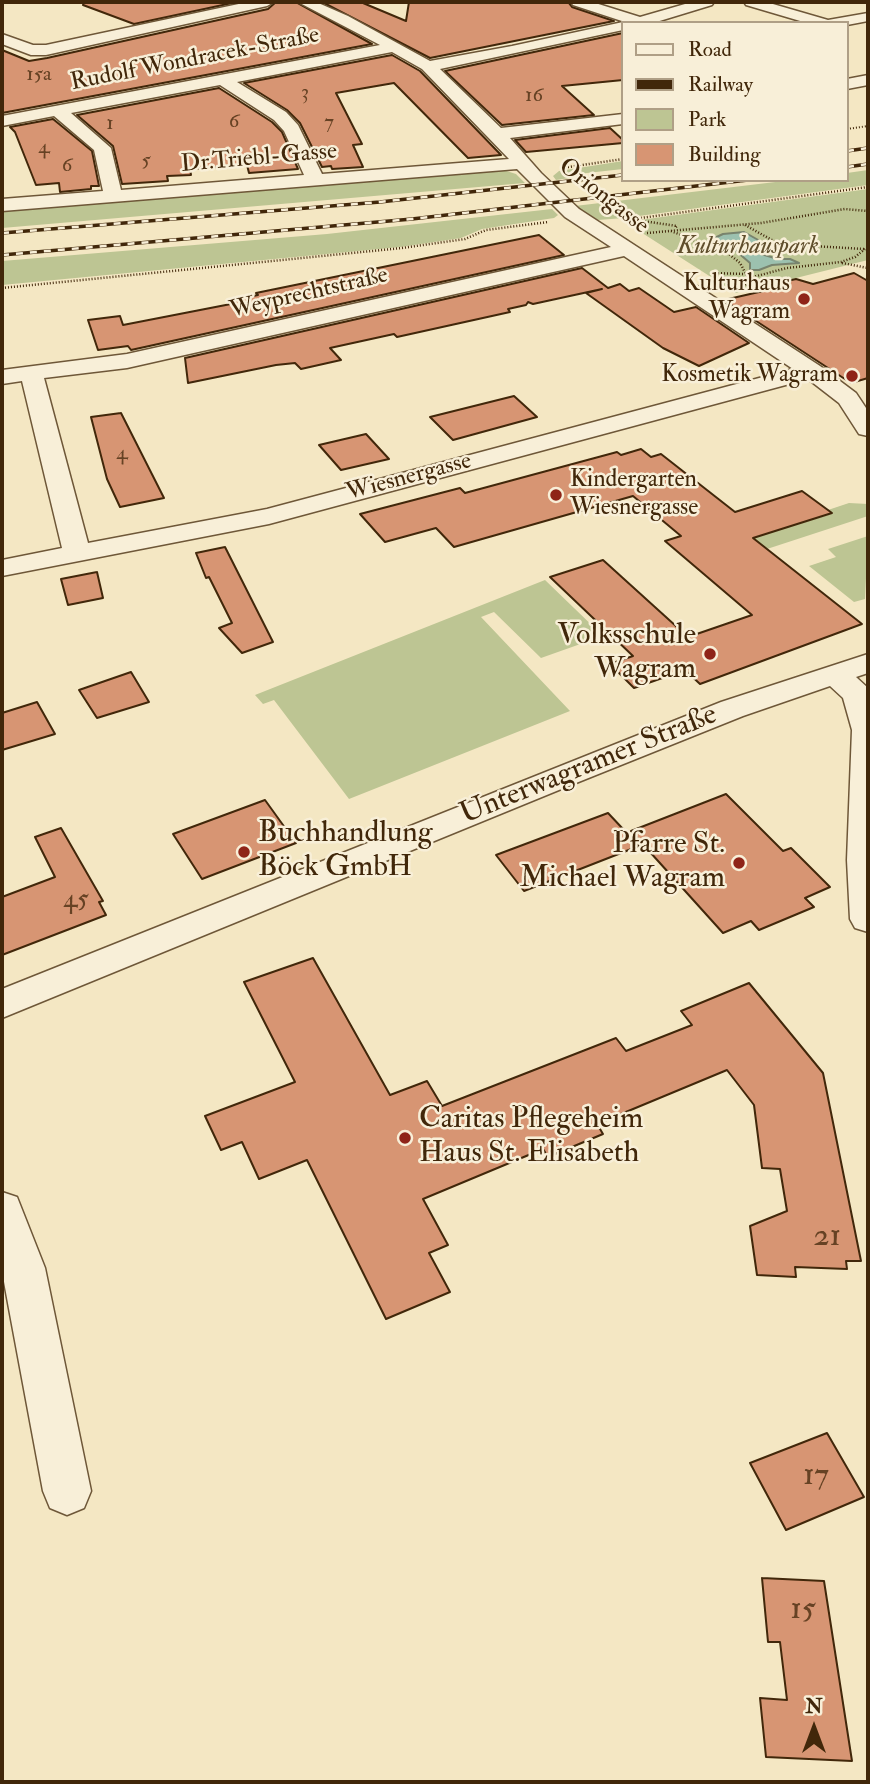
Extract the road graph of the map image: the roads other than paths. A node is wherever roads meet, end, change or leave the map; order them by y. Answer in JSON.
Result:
{"nodes":[{"id":1,"x":267,"y":2,"type":"edge"},
{"id":2,"x":305,"y":2,"type":"edge"},
{"id":3,"x":578,"y":2,"type":"edge"},
{"id":4,"x":707,"y":2,"type":"edge"},
{"id":5,"x":751,"y":2,"type":"edge"},
{"id":6,"x":868,"y":17,"type":"edge"},
{"id":7,"x":636,"y":21,"type":"edge"},
{"id":8,"x":642,"y":21,"type":"edge"},
{"id":9,"x":817,"y":21,"type":"edge"},
{"id":10,"x":844,"y":21,"type":"edge"},
{"id":11,"x":622,"y":26,"type":"edge"},
{"id":12,"x":2,"y":39,"type":"edge"},
{"id":13,"x":396,"y":47,"type":"junction"},
{"id":14,"x":428,"y":66,"type":"junction"},
{"id":15,"x":223,"y":80,"type":"junction"},
{"id":16,"x":868,"y":80,"type":"edge"},
{"id":17,"x":849,"y":84,"type":"edge"},
{"id":18,"x":58,"y":111,"type":"junction"},
{"id":19,"x":622,"y":119,"type":"edge"},
{"id":20,"x":2,"y":121,"type":"edge"},
{"id":21,"x":497,"y":134,"type":"junction"},
{"id":22,"x":525,"y":167,"type":"junction"},
{"id":23,"x":315,"y":179,"type":"junction"},
{"id":24,"x":113,"y":196,"type":"junction"},
{"id":25,"x":2,"y":205,"type":"edge"},
{"id":26,"x":619,"y":245,"type":"junction"},
{"id":27,"x":812,"y":371,"type":"junction"},
{"id":28,"x":32,"y":375,"type":"junction"},
{"id":29,"x":2,"y":377,"type":"edge"},
{"id":30,"x":858,"y":396,"type":"edge"},
{"id":31,"x":868,"y":429,"type":"edge"},
{"id":32,"x":77,"y":553,"type":"junction"},
{"id":33,"x":2,"y":568,"type":"edge"},
{"id":34,"x":868,"y":663,"type":"edge"},
{"id":35,"x":835,"y":674,"type":"junction"},
{"id":36,"x":868,"y":919,"type":"edge"},
{"id":37,"x":2,"y":1004,"type":"edge"},
{"id":38,"x":2,"y":1210,"type":"edge"},
{"id":39,"x":67,"y":1491,"type":"dead end"}],
"edges":[{"from":1,"to":12,"type":"street"},
{"from":2,"to":13,"type":"street","name":"Oriongasse"},
{"from":3,"to":7,"type":"street"},
{"from":4,"to":8,"type":"street"},
{"from":5,"to":9,"type":"street"},
{"from":6,"to":10,"type":"street"},
{"from":11,"to":14,"type":"street"},
{"from":13,"to":14,"type":"street","name":"Oriongasse"},
{"from":13,"to":15,"type":"street","name":"Rudolf Wondracek-Straße"},
{"from":14,"to":21,"type":"street","name":"Oriongasse"},
{"from":15,"to":18,"type":"street","name":"Rudolf Wondracek-Straße"},
{"from":15,"to":23,"type":"street"},
{"from":16,"to":17,"type":"street"},
{"from":18,"to":20,"type":"street","name":"Rudolf Wondracek-Straße"},
{"from":18,"to":24,"type":"street"},
{"from":19,"to":21,"type":"street"},
{"from":21,"to":22,"type":"street","name":"Oriongasse"},
{"from":22,"to":23,"type":"street","name":"Dr.Triebl-Gasse"},
{"from":22,"to":26,"type":"street","name":"Oriongasse"},
{"from":23,"to":24,"type":"street","name":"Dr.Triebl-Gasse"},
{"from":24,"to":25,"type":"street","name":"Dr.Triebl-Gasse"},
{"from":26,"to":27,"type":"street","name":"Oriongasse"},
{"from":26,"to":28,"type":"street","name":"Weyprechtstraße"},
{"from":27,"to":30,"type":"street","name":"Oriongasse"},
{"from":27,"to":32,"type":"street","name":"Wiesnergasse"},
{"from":28,"to":29,"type":"street","name":"Weyprechtstraße"},
{"from":28,"to":32,"type":"street"},
{"from":30,"to":31,"type":"street"},
{"from":32,"to":33,"type":"street","name":"Wiesnergasse"},
{"from":34,"to":35,"type":"street","name":"Unterwagramer Straße"},
{"from":35,"to":36,"type":"street"},
{"from":35,"to":37,"type":"street","name":"Unterwagramer Straße"},
{"from":38,"to":39,"type":"street"}]}
